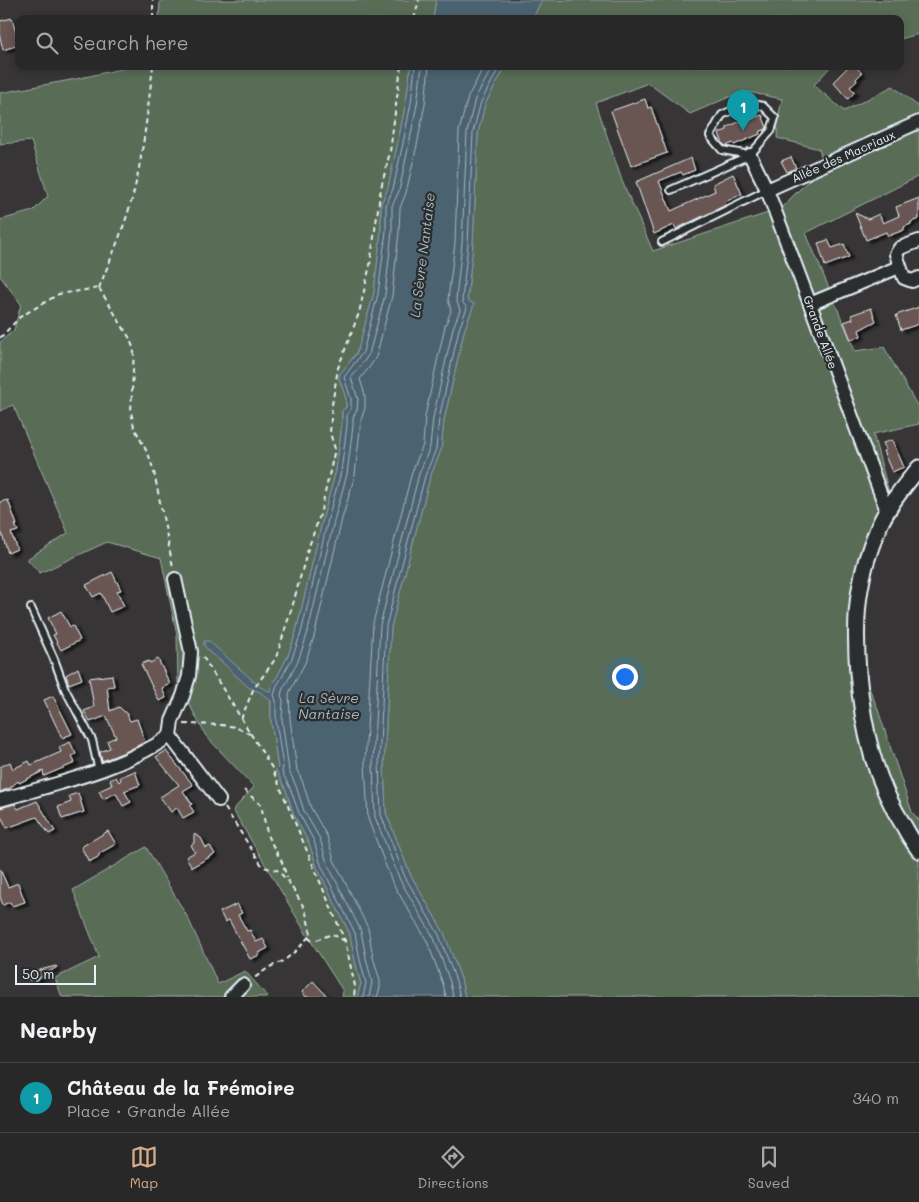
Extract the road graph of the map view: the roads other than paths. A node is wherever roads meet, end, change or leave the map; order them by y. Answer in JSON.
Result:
{"nodes":[{"id":1,"x":919,"y":122,"type":"edge"},
{"id":2,"x":750,"y":155,"type":"junction"},
{"id":3,"x":671,"y":190,"type":"dead end"},
{"id":4,"x":766,"y":190,"type":"junction"},
{"id":5,"x":919,"y":241,"type":"edge"},
{"id":6,"x":662,"y":242,"type":"dead end"},
{"id":7,"x":899,"y":267,"type":"junction"},
{"id":8,"x":919,"y":278,"type":"edge"},
{"id":9,"x":810,"y":304,"type":"junction"},
{"id":10,"x":919,"y":468,"type":"edge"},
{"id":11,"x":887,"y":511,"type":"junction"},
{"id":12,"x":175,"y":579,"type":"road end"},
{"id":13,"x":31,"y":608,"type":"dead end"},
{"id":14,"x":170,"y":736,"type":"junction"},
{"id":15,"x":99,"y":771,"type":"junction"},
{"id":16,"x":0,"y":800,"type":"edge"},
{"id":17,"x":219,"y":800,"type":"road end"},
{"id":18,"x":919,"y":850,"type":"edge"},
{"id":19,"x":243,"y":986,"type":"road end"},
{"id":20,"x":231,"y":997,"type":"edge"}],
"edges":[{"from":1,"to":4,"type":"street","name":"Allée des Macriaux"},
{"from":2,"to":2,"type":"lane"},
{"from":2,"to":3,"type":"lane"},
{"from":2,"to":4,"type":"street","name":"Grande Allée"},
{"from":4,"to":6,"type":"lane"},
{"from":4,"to":9,"type":"street","name":"Grande Allée"},
{"from":5,"to":7,"type":"street"},
{"from":7,"to":8,"type":"street"},
{"from":7,"to":9,"type":"street"},
{"from":9,"to":11,"type":"street","name":"Grande Allée"},
{"from":10,"to":11,"type":"street"},
{"from":11,"to":18,"type":"street"},
{"from":12,"to":14,"type":"street"},
{"from":13,"to":15,"type":"lane"},
{"from":14,"to":15,"type":"street"},
{"from":14,"to":17,"type":"street"},
{"from":15,"to":16,"type":"street"},
{"from":19,"to":20,"type":"street"}]}
